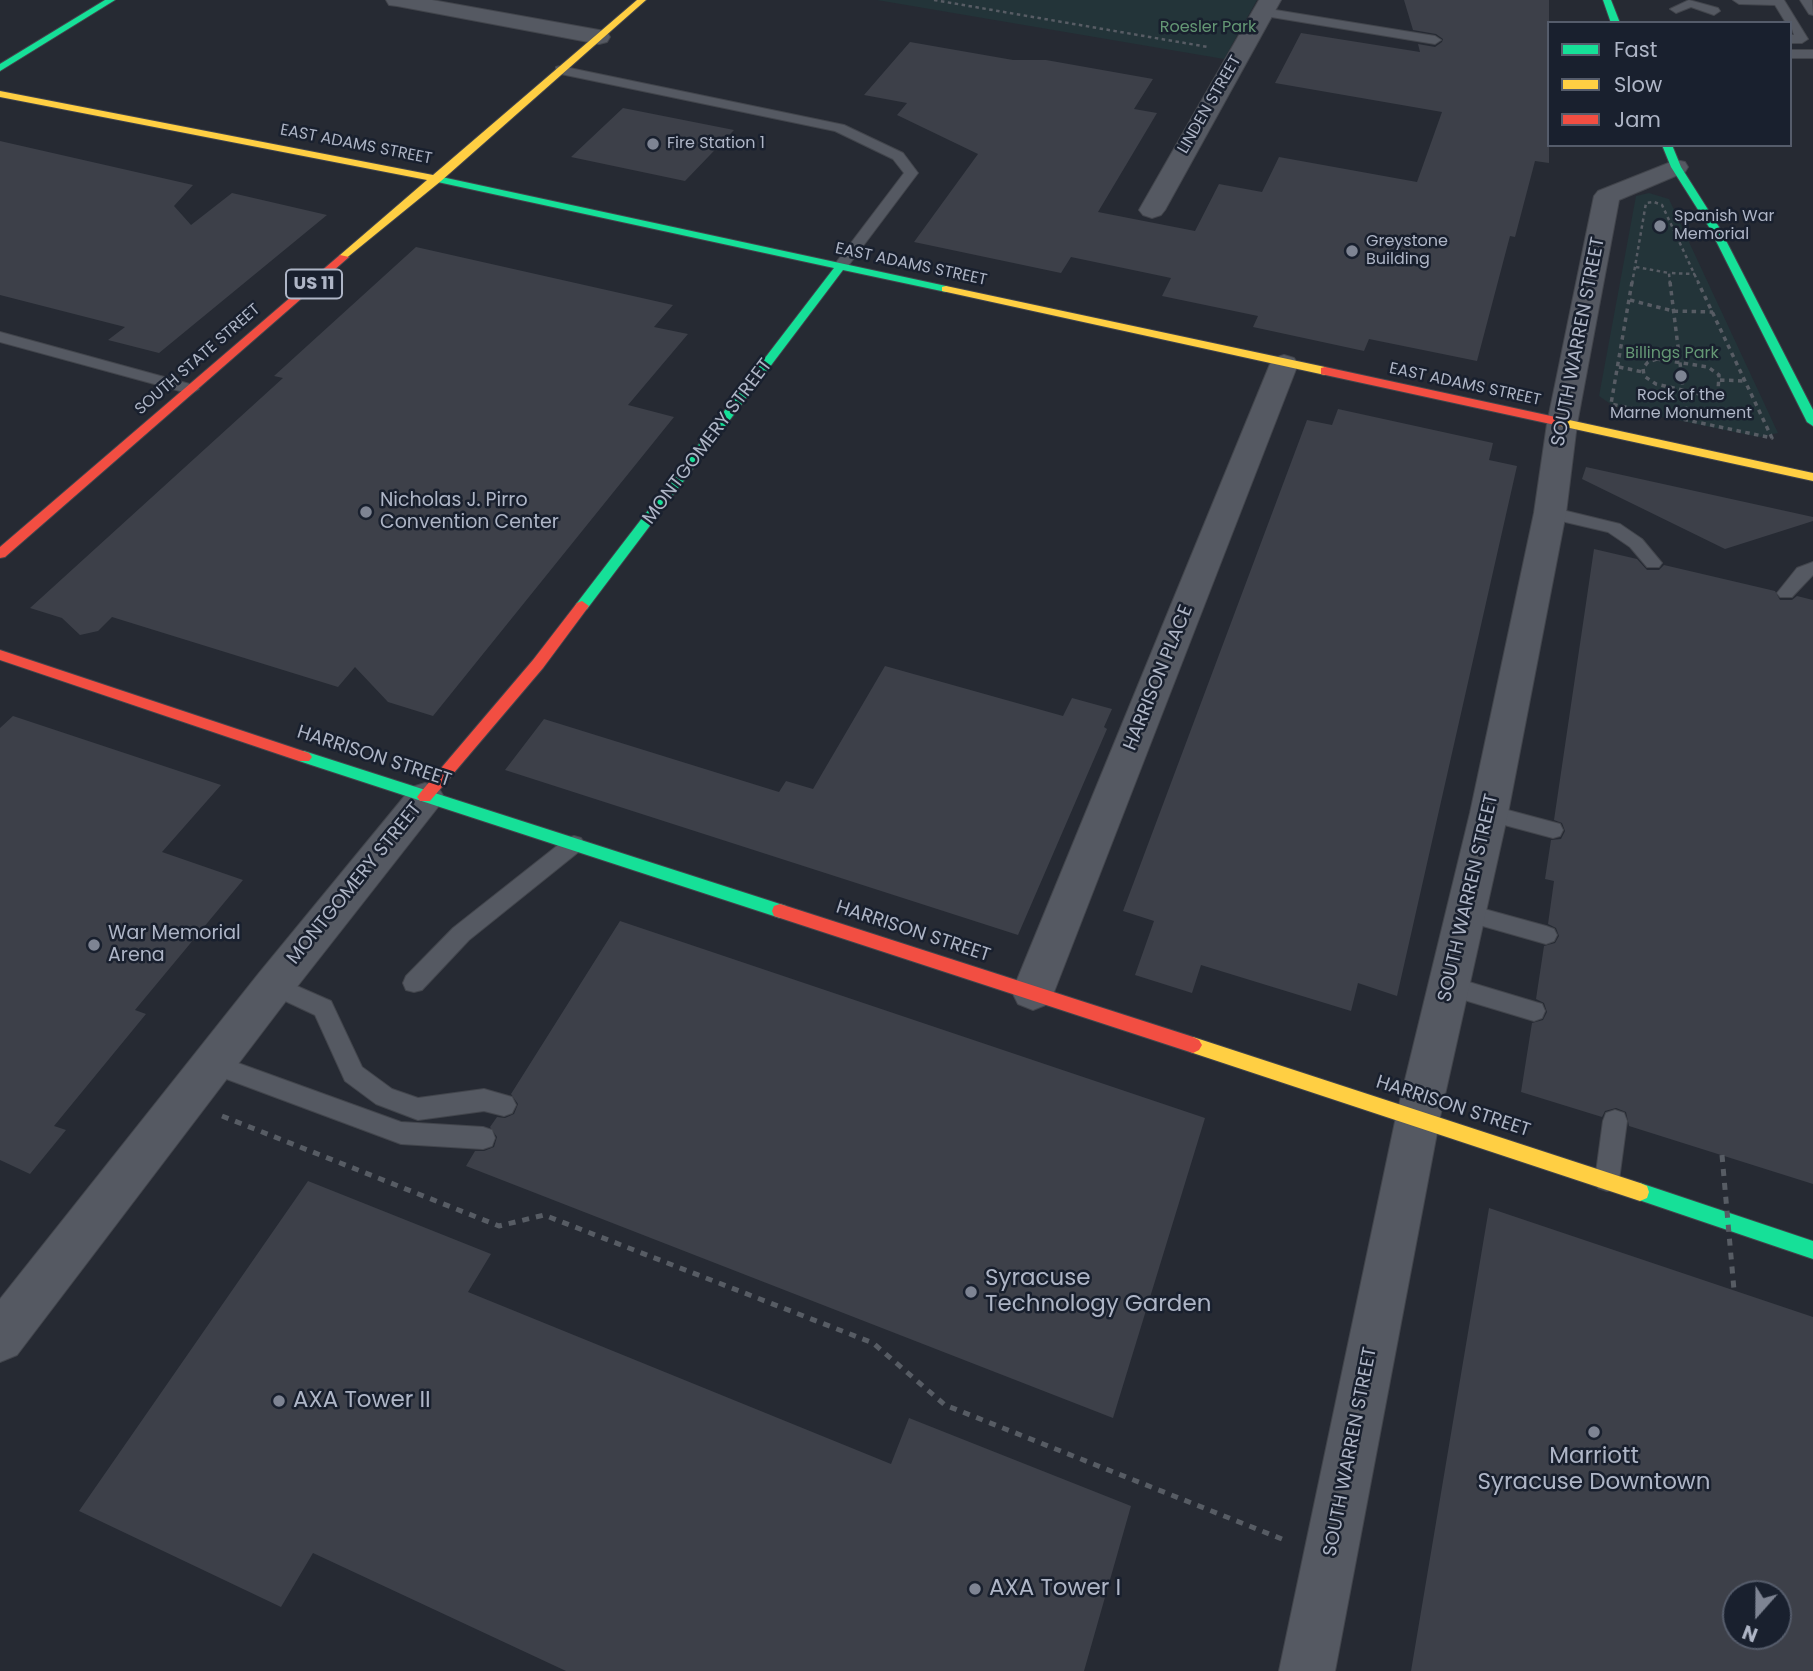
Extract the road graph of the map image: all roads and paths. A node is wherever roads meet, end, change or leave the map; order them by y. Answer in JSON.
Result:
{"nodes":[{"id":1,"x":111,"y":0,"type":"edge"},
{"id":2,"x":397,"y":0,"type":"edge"},
{"id":3,"x":642,"y":0,"type":"edge"},
{"id":4,"x":934,"y":0,"type":"edge"},
{"id":5,"x":1607,"y":0,"type":"edge"},
{"id":6,"x":1739,"y":0,"type":"edge"},
{"id":7,"x":1806,"y":0,"type":"edge"},
{"id":8,"x":1778,"y":1,"type":"edge"},
{"id":9,"x":1692,"y":4,"type":"edge"},
{"id":10,"x":1267,"y":6,"type":"edge"},
{"id":11,"x":1676,"y":9,"type":"dead end"},
{"id":12,"x":1714,"y":11,"type":"dead end"},
{"id":13,"x":1813,"y":11,"type":"edge"},
{"id":14,"x":1615,"y":21,"type":"edge"},
{"id":15,"x":1791,"y":21,"type":"edge"},
{"id":16,"x":1792,"y":23,"type":"edge"},
{"id":17,"x":599,"y":37,"type":"junction"},
{"id":18,"x":1792,"y":39,"type":"edge"},
{"id":19,"x":1435,"y":40,"type":"dead end"},
{"id":20,"x":1240,"y":52,"type":"junction"},
{"id":21,"x":1792,"y":54,"type":"edge"},
{"id":22,"x":1813,"y":54,"type":"edge"},
{"id":23,"x":0,"y":68,"type":"edge"},
{"id":24,"x":560,"y":70,"type":"junction"},
{"id":25,"x":0,"y":93,"type":"edge"},
{"id":26,"x":1672,"y":156,"type":"edge"},
{"id":27,"x":437,"y":178,"type":"junction"},
{"id":28,"x":1152,"y":211,"type":"dead end"},
{"id":29,"x":840,"y":267,"type":"junction"},
{"id":30,"x":1636,"y":267,"type":"junction"},
{"id":31,"x":1669,"y":273,"type":"junction"},
{"id":32,"x":1695,"y":274,"type":"junction"},
{"id":33,"x":1630,"y":300,"type":"junction"},
{"id":34,"x":1673,"y":311,"type":"junction"},
{"id":35,"x":1713,"y":312,"type":"junction"},
{"id":36,"x":0,"y":337,"type":"edge"},
{"id":37,"x":1678,"y":360,"type":"junction"},
{"id":38,"x":1284,"y":364,"type":"junction"},
{"id":39,"x":1619,"y":367,"type":"junction"},
{"id":40,"x":1643,"y":372,"type":"junction"},
{"id":41,"x":1681,"y":372,"type":"dead end"},
{"id":42,"x":1682,"y":380,"type":"dead end"},
{"id":43,"x":1720,"y":380,"type":"junction"},
{"id":44,"x":1745,"y":381,"type":"junction"},
{"id":45,"x":191,"y":389,"type":"junction"},
{"id":46,"x":1684,"y":393,"type":"junction"},
{"id":47,"x":1687,"y":419,"type":"junction"},
{"id":48,"x":1813,"y":422,"type":"edge"},
{"id":49,"x":1562,"y":424,"type":"junction"},
{"id":50,"x":1813,"y":477,"type":"edge"},
{"id":51,"x":1550,"y":513,"type":"junction"},
{"id":52,"x":0,"y":554,"type":"edge"},
{"id":53,"x":1653,"y":563,"type":"dead end"},
{"id":54,"x":1813,"y":568,"type":"edge"},
{"id":55,"x":1786,"y":593,"type":"dead end"},
{"id":56,"x":0,"y":655,"type":"edge"},
{"id":57,"x":425,"y":797,"type":"junction"},
{"id":58,"x":1489,"y":813,"type":"junction"},
{"id":59,"x":1553,"y":830,"type":"dead end"},
{"id":60,"x":574,"y":844,"type":"junction"},
{"id":61,"x":1466,"y":913,"type":"junction"},
{"id":62,"x":1546,"y":935,"type":"dead end"},
{"id":63,"x":414,"y":983,"type":"dead end"},
{"id":64,"x":274,"y":985,"type":"junction"},
{"id":65,"x":1449,"y":986,"type":"junction"},
{"id":66,"x":1033,"y":992,"type":"junction"},
{"id":67,"x":1534,"y":1012,"type":"dead end"},
{"id":68,"x":212,"y":1064,"type":"junction"},
{"id":69,"x":504,"y":1105,"type":"dead end"},
{"id":70,"x":1418,"y":1117,"type":"junction"},
{"id":71,"x":1615,"y":1121,"type":"dead end"},
{"id":72,"x":265,"y":1133,"type":"dead end"},
{"id":73,"x":483,"y":1138,"type":"dead end"},
{"id":74,"x":1722,"y":1155,"type":"dead end"},
{"id":75,"x":1607,"y":1180,"type":"junction"},
{"id":76,"x":1813,"y":1250,"type":"edge"},
{"id":77,"x":1734,"y":1290,"type":"dead end"},
{"id":78,"x":0,"y":1338,"type":"edge"},
{"id":79,"x":1330,"y":1558,"type":"junction"},
{"id":80,"x":1307,"y":1671,"type":"edge"}],
"edges":[{"from":1,"to":23,"type":"main road"},
{"from":2,"to":17,"type":"street"},
{"from":3,"to":17,"type":"main road","name":"SOUTH STATE STREET","number":"US 11"},
{"from":4,"to":20,"type":"path"},
{"from":5,"to":14,"type":"main road"},
{"from":6,"to":8,"type":"lane"},
{"from":7,"to":13,"type":"lane"},
{"from":8,"to":15,"type":"lane"},
{"from":9,"to":11,"type":"lane"},
{"from":9,"to":12,"type":"lane"},
{"from":10,"to":19,"type":"lane"},
{"from":10,"to":20,"type":"street","name":"LINDEN STREET"},
{"from":16,"to":18,"type":"lane"},
{"from":17,"to":24,"type":"main road","name":"SOUTH STATE STREET","number":"US 11"},
{"from":20,"to":28,"type":"street","name":"LINDEN STREET"},
{"from":21,"to":22,"type":"lane"},
{"from":24,"to":27,"type":"main road","name":"SOUTH STATE STREET","number":"US 11"},
{"from":24,"to":29,"type":"lane"},
{"from":25,"to":27,"type":"main road","name":"EAST ADAMS STREET"},
{"from":26,"to":48,"type":"main road"},
{"from":26,"to":49,"type":"street","name":"SOUTH WARREN STREET"},
{"from":27,"to":29,"type":"main road","name":"EAST ADAMS STREET"},
{"from":27,"to":45,"type":"main road","name":"SOUTH STATE STREET","number":"US 11"},
{"from":29,"to":38,"type":"main road","name":"EAST ADAMS STREET"},
{"from":29,"to":57,"type":"main road","name":"MONTGOMERY STREET"},
{"from":30,"to":31,"type":"path"},
{"from":30,"to":32,"type":"path"},
{"from":30,"to":33,"type":"path"},
{"from":31,"to":32,"type":"path"},
{"from":31,"to":34,"type":"path"},
{"from":32,"to":35,"type":"path"},
{"from":33,"to":34,"type":"path"},
{"from":33,"to":39,"type":"path"},
{"from":34,"to":35,"type":"path"},
{"from":34,"to":37,"type":"path"},
{"from":35,"to":44,"type":"path"},
{"from":36,"to":45,"type":"lane"},
{"from":37,"to":40,"type":"path"},
{"from":37,"to":41,"type":"path"},
{"from":37,"to":43,"type":"path"},
{"from":38,"to":49,"type":"main road","name":"EAST ADAMS STREET"},
{"from":38,"to":66,"type":"street","name":"HARRISON PLACE"},
{"from":39,"to":40,"type":"path"},
{"from":39,"to":47,"type":"path"},
{"from":40,"to":46,"type":"path"},
{"from":42,"to":46,"type":"path"},
{"from":43,"to":44,"type":"path"},
{"from":43,"to":46,"type":"path"},
{"from":44,"to":47,"type":"path"},
{"from":45,"to":52,"type":"main road","name":"SOUTH STATE STREET","number":"US 11"},
{"from":46,"to":47,"type":"path"},
{"from":49,"to":50,"type":"main road","name":"EAST ADAMS STREET"},
{"from":49,"to":51,"type":"street","name":"SOUTH WARREN STREET"},
{"from":51,"to":53,"type":"lane"},
{"from":51,"to":58,"type":"street","name":"SOUTH WARREN STREET"},
{"from":54,"to":55,"type":"lane"},
{"from":56,"to":57,"type":"main road","name":"HARRISON STREET"},
{"from":57,"to":60,"type":"main road","name":"HARRISON STREET"},
{"from":57,"to":64,"type":"street","name":"MONTGOMERY STREET"},
{"from":58,"to":59,"type":"lane"},
{"from":58,"to":61,"type":"street","name":"SOUTH WARREN STREET"},
{"from":60,"to":63,"type":"lane"},
{"from":60,"to":66,"type":"main road","name":"HARRISON STREET"},
{"from":61,"to":62,"type":"lane"},
{"from":61,"to":65,"type":"street","name":"SOUTH WARREN STREET"},
{"from":64,"to":68,"type":"street","name":"MONTGOMERY STREET"},
{"from":64,"to":69,"type":"lane"},
{"from":65,"to":67,"type":"lane"},
{"from":65,"to":70,"type":"street","name":"SOUTH WARREN STREET"},
{"from":66,"to":70,"type":"main road","name":"HARRISON STREET"},
{"from":68,"to":73,"type":"lane"},
{"from":68,"to":78,"type":"street","name":"MONTGOMERY STREET"},
{"from":70,"to":75,"type":"main road","name":"HARRISON STREET"},
{"from":70,"to":79,"type":"street","name":"SOUTH WARREN STREET"},
{"from":71,"to":75,"type":"lane"},
{"from":72,"to":79,"type":"path"},
{"from":74,"to":77,"type":"path","bridge":true},
{"from":75,"to":76,"type":"main road","name":"HARRISON STREET"},
{"from":79,"to":80,"type":"street","name":"SOUTH WARREN STREET"}]}
